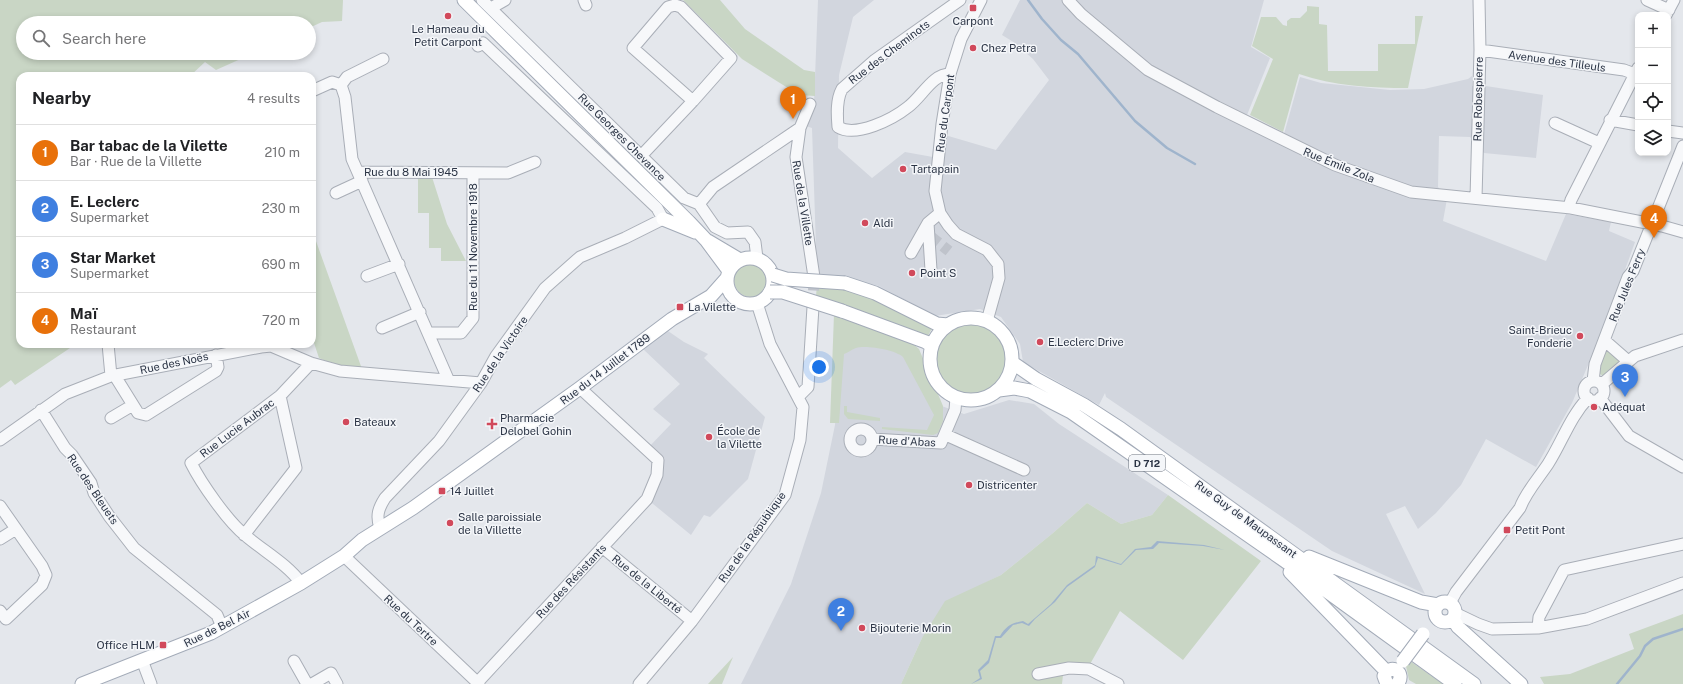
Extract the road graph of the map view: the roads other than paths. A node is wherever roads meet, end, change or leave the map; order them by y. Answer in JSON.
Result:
{"nodes":[{"id":1,"x":464,"y":0,"type":"edge"},
{"id":2,"x":482,"y":0,"type":"edge"},
{"id":3,"x":505,"y":0,"type":"edge"},
{"id":4,"x":960,"y":0,"type":"edge"},
{"id":5,"x":981,"y":0,"type":"edge"},
{"id":6,"x":1068,"y":0,"type":"edge"},
{"id":7,"x":1479,"y":0,"type":"edge"},
{"id":8,"x":1647,"y":0,"type":"edge"},
{"id":9,"x":491,"y":8,"type":"junction"},
{"id":10,"x":1669,"y":8,"type":"edge"},
{"id":11,"x":478,"y":46,"type":"dead end"},
{"id":12,"x":1480,"y":50,"type":"junction"},
{"id":13,"x":383,"y":59,"type":"dead end"},
{"id":14,"x":1635,"y":71,"type":"edge"},
{"id":15,"x":1635,"y":73,"type":"edge"},
{"id":16,"x":950,"y":74,"type":"junction"},
{"id":17,"x":341,"y":85,"type":"junction"},
{"id":18,"x":316,"y":89,"type":"edge"},
{"id":19,"x":693,"y":101,"type":"junction"},
{"id":20,"x":810,"y":104,"type":"dead end"},
{"id":21,"x":1610,"y":120,"type":"junction"},
{"id":22,"x":1555,"y":123,"type":"dead end"},
{"id":23,"x":1635,"y":124,"type":"edge"},
{"id":24,"x":800,"y":128,"type":"junction"},
{"id":25,"x":1671,"y":131,"type":"edge"},
{"id":26,"x":1683,"y":133,"type":"edge"},
{"id":27,"x":1599,"y":143,"type":"junction"},
{"id":28,"x":1683,"y":146,"type":"edge"},
{"id":29,"x":641,"y":156,"type":"junction"},
{"id":30,"x":535,"y":162,"type":"dead end"},
{"id":31,"x":473,"y":173,"type":"junction"},
{"id":32,"x":360,"y":177,"type":"junction"},
{"id":33,"x":336,"y":193,"type":"dead end"},
{"id":34,"x":1476,"y":198,"type":"junction"},
{"id":35,"x":698,"y":204,"type":"junction"},
{"id":36,"x":1569,"y":207,"type":"junction"},
{"id":37,"x":940,"y":213,"type":"junction"},
{"id":38,"x":662,"y":219,"type":"junction"},
{"id":39,"x":928,"y":223,"type":"junction"},
{"id":40,"x":1651,"y":224,"type":"junction"},
{"id":41,"x":1683,"y":232,"type":"edge"},
{"id":42,"x":702,"y":237,"type":"junction"},
{"id":43,"x":911,"y":253,"type":"dead end"},
{"id":44,"x":757,"y":258,"type":"junction"},
{"id":45,"x":740,"y":260,"type":"junction"},
{"id":46,"x":399,"y":264,"type":"junction"},
{"id":47,"x":931,"y":270,"type":"dead end"},
{"id":48,"x":728,"y":274,"type":"junction"},
{"id":49,"x":773,"y":275,"type":"junction"},
{"id":50,"x":366,"y":276,"type":"dead end"},
{"id":51,"x":814,"y":277,"type":"tunnel mouth"},
{"id":52,"x":770,"y":292,"type":"junction"},
{"id":53,"x":711,"y":296,"type":"junction"},
{"id":54,"x":732,"y":296,"type":"junction"},
{"id":55,"x":758,"y":303,"type":"junction"},
{"id":56,"x":812,"y":307,"type":"tunnel mouth"},
{"id":57,"x":420,"y":312,"type":"junction"},
{"id":58,"x":987,"y":322,"type":"junction"},
{"id":59,"x":948,"y":325,"type":"junction"},
{"id":60,"x":382,"y":328,"type":"dead end"},
{"id":61,"x":429,"y":333,"type":"junction"},
{"id":62,"x":1604,"y":340,"type":"junction"},
{"id":63,"x":1683,"y":340,"type":"edge"},
{"id":64,"x":932,"y":346,"type":"junction"},
{"id":65,"x":109,"y":348,"type":"edge"},
{"id":66,"x":254,"y":348,"type":"edge"},
{"id":67,"x":278,"y":348,"type":"edge"},
{"id":68,"x":216,"y":355,"type":"junction"},
{"id":69,"x":1628,"y":361,"type":"junction"},
{"id":70,"x":311,"y":363,"type":"junction"},
{"id":71,"x":1012,"y":363,"type":"junction"},
{"id":72,"x":113,"y":376,"type":"junction"},
{"id":73,"x":448,"y":379,"type":"junction"},
{"id":74,"x":481,"y":383,"type":"junction"},
{"id":75,"x":1597,"y":383,"type":"junction"},
{"id":76,"x":580,"y":388,"type":"junction"},
{"id":77,"x":999,"y":390,"type":"junction"},
{"id":78,"x":280,"y":396,"type":"junction"},
{"id":79,"x":799,"y":396,"type":"junction"},
{"id":80,"x":956,"y":398,"type":"junction"},
{"id":81,"x":1588,"y":398,"type":"junction"},
{"id":82,"x":1600,"y":398,"type":"junction"},
{"id":83,"x":133,"y":405,"type":"junction"},
{"id":84,"x":41,"y":410,"type":"junction"},
{"id":85,"x":112,"y":418,"type":"dead end"},
{"id":86,"x":946,"y":435,"type":"junction"},
{"id":87,"x":872,"y":439,"type":"dead end"},
{"id":88,"x":0,"y":440,"type":"edge"},
{"id":89,"x":1683,"y":467,"type":"edge"},
{"id":90,"x":1024,"y":470,"type":"dead end"},
{"id":91,"x":0,"y":506,"type":"edge"},
{"id":92,"x":380,"y":528,"type":"junction"},
{"id":93,"x":16,"y":529,"type":"junction"},
{"id":94,"x":1260,"y":530,"type":"junction"},
{"id":95,"x":244,"y":535,"type":"junction"},
{"id":96,"x":0,"y":539,"type":"edge"},
{"id":97,"x":1683,"y":544,"type":"edge"},
{"id":98,"x":602,"y":547,"type":"junction"},
{"id":99,"x":344,"y":556,"type":"junction"},
{"id":100,"x":1285,"y":561,"type":"junction"},
{"id":101,"x":302,"y":583,"type":"junction"},
{"id":102,"x":1683,"y":583,"type":"edge"},
{"id":103,"x":1449,"y":610,"type":"junction"},
{"id":104,"x":3,"y":615,"type":"edge"},
{"id":105,"x":692,"y":621,"type":"junction"},
{"id":106,"x":222,"y":627,"type":"junction"},
{"id":107,"x":1538,"y":628,"type":"junction"},
{"id":108,"x":142,"y":660,"type":"junction"},
{"id":109,"x":294,"y":661,"type":"dead end"},
{"id":110,"x":1038,"y":674,"type":"dead end"},
{"id":111,"x":1392,"y":677,"type":"edge"},
{"id":112,"x":478,"y":683,"type":"edge"},
{"id":113,"x":82,"y":684,"type":"edge"},
{"id":114,"x":151,"y":684,"type":"edge"},
{"id":115,"x":307,"y":684,"type":"edge"},
{"id":116,"x":312,"y":684,"type":"edge"},
{"id":117,"x":337,"y":684,"type":"edge"},
{"id":118,"x":639,"y":684,"type":"edge"},
{"id":119,"x":1118,"y":684,"type":"edge"},
{"id":120,"x":1455,"y":684,"type":"edge"},
{"id":121,"x":1474,"y":684,"type":"edge"},
{"id":122,"x":1521,"y":684,"type":"edge"}],
"edges":[{"from":1,"to":42,"type":"main road"},
{"from":2,"to":9,"type":"street","name":"Rue Georges Chevance"},
{"from":3,"to":9,"type":"street"},
{"from":4,"to":16,"type":"street","name":"Rue des Cheminots"},
{"from":5,"to":16,"type":"street","name":"Rue du Carpont"},
{"from":6,"to":34,"type":"street","name":"Rue Émile Zola"},
{"from":7,"to":12,"type":"street","name":"Rue Robespierre"},
{"from":8,"to":10,"type":"street"},
{"from":9,"to":29,"type":"street","name":"Rue Georges Chevance"},
{"from":11,"to":38,"type":"street"},
{"from":12,"to":14,"type":"street","name":"Avenue des Tilleuls"},
{"from":12,"to":34,"type":"street","name":"Rue Robespierre"},
{"from":13,"to":17,"type":"street"},
{"from":15,"to":21,"type":"street"},
{"from":16,"to":37,"type":"street","name":"Rue du Carpont"},
{"from":17,"to":18,"type":"street"},
{"from":17,"to":32,"type":"street"},
{"from":19,"to":19,"type":"street"},
{"from":19,"to":29,"type":"street"},
{"from":20,"to":24,"type":"street","name":"Rue de la Villette"},
{"from":21,"to":23,"type":"street"},
{"from":21,"to":27,"type":"street"},
{"from":22,"to":27,"type":"street"},
{"from":24,"to":35,"type":"street"},
{"from":24,"to":51,"type":"street","name":"Rue de la Villette"},
{"from":25,"to":26,"type":"street"},
{"from":27,"to":36,"type":"street"},
{"from":28,"to":40,"type":"street","name":"Rue Jules Ferry"},
{"from":29,"to":35,"type":"street","name":"Rue Georges Chevance"},
{"from":30,"to":31,"type":"street","name":"Rue du 8 Mai 1945"},
{"from":31,"to":32,"type":"street","name":"Rue du 8 Mai 1945"},
{"from":31,"to":61,"type":"street","name":"Rue du 11 Novembre 1918"},
{"from":32,"to":33,"type":"street"},
{"from":32,"to":46,"type":"street"},
{"from":34,"to":36,"type":"street","name":"Rue Émile Zola"},
{"from":35,"to":44,"type":"street","name":"Rue Georges Chevance"},
{"from":36,"to":40,"type":"street","name":"Rue Émile Zola"},
{"from":37,"to":39,"type":"street"},
{"from":37,"to":58,"type":"street","name":"Rue du Carpont"},
{"from":38,"to":42,"type":"main road"},
{"from":38,"to":74,"type":"street","name":"Rue de la Victoire"},
{"from":39,"to":43,"type":"street"},
{"from":39,"to":47,"type":"street"},
{"from":40,"to":41,"type":"street","name":"Rue Émile Zola"},
{"from":40,"to":62,"type":"street","name":"Rue Jules Ferry"},
{"from":42,"to":45,"type":"main road"},
{"from":42,"to":48,"type":"main road"},
{"from":44,"to":45,"type":"main road"},
{"from":44,"to":49,"type":"main road"},
{"from":45,"to":48,"type":"main road"},
{"from":46,"to":50,"type":"street"},
{"from":46,"to":57,"type":"street"},
{"from":48,"to":53,"type":"main road","name":"Rue du 14 Juillet 1789"},
{"from":48,"to":54,"type":"main road"},
{"from":49,"to":52,"type":"main road"},
{"from":49,"to":59,"type":"main road","bridge":true},
{"from":52,"to":55,"type":"main road"},
{"from":52,"to":64,"type":"main road","bridge":true},
{"from":53,"to":54,"type":"main road","name":"Rue du 14 Juillet 1789"},
{"from":53,"to":76,"type":"main road","name":"Rue du 14 Juillet 1789"},
{"from":54,"to":55,"type":"main road"},
{"from":55,"to":79,"type":"street","name":"Rue de la République"},
{"from":56,"to":79,"type":"street"},
{"from":57,"to":60,"type":"street"},
{"from":57,"to":61,"type":"street"},
{"from":58,"to":59,"type":"main road"},
{"from":58,"to":71,"type":"main road"},
{"from":59,"to":64,"type":"main road"},
{"from":61,"to":73,"type":"street"},
{"from":62,"to":69,"type":"street"},
{"from":62,"to":75,"type":"street","name":"Rue Jules Ferry"},
{"from":63,"to":69,"type":"street"},
{"from":64,"to":80,"type":"main road"},
{"from":65,"to":72,"type":"street"},
{"from":66,"to":68,"type":"street","name":"Rue des Noës"},
{"from":67,"to":70,"type":"street","name":"Rue des Noës"},
{"from":68,"to":72,"type":"street","name":"Rue des Noës"},
{"from":68,"to":83,"type":"street"},
{"from":69,"to":75,"type":"street"},
{"from":70,"to":73,"type":"street","name":"Rue des Noës"},
{"from":70,"to":78,"type":"street","name":"Rue Lucie Aubrac"},
{"from":71,"to":77,"type":"main road"},
{"from":71,"to":94,"type":"main road","name":"Rue Guy de Maupassant","number":"D 712"},
{"from":72,"to":83,"type":"street"},
{"from":72,"to":84,"type":"street","name":"Rue des Noës"},
{"from":73,"to":74,"type":"street","name":"Rue des Noës"},
{"from":74,"to":92,"type":"street","name":"Rue de la Victoire"},
{"from":75,"to":81,"type":"street","name":"Rue Jules Ferry"},
{"from":75,"to":82,"type":"street","name":"Rue Jules Ferry"},
{"from":76,"to":92,"type":"main road","name":"Rue du 14 Juillet 1789"},
{"from":76,"to":98,"type":"street","name":"Rue des Résistants"},
{"from":77,"to":80,"type":"main road"},
{"from":77,"to":100,"type":"main road","name":"Rue Guy de Maupassant","number":"D 712"},
{"from":78,"to":95,"type":"street"},
{"from":78,"to":95,"type":"street","name":"Rue Lucie Aubrac"},
{"from":79,"to":105,"type":"street","name":"Rue de la République"},
{"from":80,"to":86,"type":"street","name":"Rue d'Abas"},
{"from":81,"to":82,"type":"street"},
{"from":81,"to":103,"type":"street","name":"Rue Jules Ferry"},
{"from":82,"to":89,"type":"street"},
{"from":83,"to":85,"type":"street"},
{"from":84,"to":88,"type":"street","name":"Rue des Noës"},
{"from":84,"to":106,"type":"street","name":"Rue des Bleuets"},
{"from":86,"to":87,"type":"street","name":"Rue d'Abas"},
{"from":86,"to":90,"type":"street"},
{"from":91,"to":93,"type":"street"},
{"from":92,"to":99,"type":"main road","name":"Rue du 14 Juillet 1789"},
{"from":93,"to":96,"type":"street"},
{"from":93,"to":104,"type":"street"},
{"from":94,"to":103,"type":"main road"},
{"from":94,"to":121,"type":"main road","name":"Rue Guy de Maupassant","number":"D 712"},
{"from":95,"to":101,"type":"street"},
{"from":97,"to":107,"type":"street"},
{"from":98,"to":105,"type":"street","name":"Rue de la Liberté"},
{"from":98,"to":112,"type":"street","name":"Rue des Résistants"},
{"from":99,"to":101,"type":"main road","name":"Rue de Bel Air"},
{"from":99,"to":112,"type":"street","name":"Rue du Tertre"},
{"from":100,"to":111,"type":"main road"},
{"from":100,"to":120,"type":"main road","name":"Rue Guy de Maupassant","number":"D 712"},
{"from":101,"to":106,"type":"main road","name":"Rue de Bel Air"},
{"from":102,"to":107,"type":"street"},
{"from":103,"to":107,"type":"street"},
{"from":103,"to":111,"type":"main road","bridge":true},
{"from":103,"to":122,"type":"main road"},
{"from":105,"to":118,"type":"street","name":"Rue de la République"},
{"from":106,"to":108,"type":"main road","name":"Rue de Bel Air"},
{"from":108,"to":113,"type":"main road","name":"Rue de Bel Air"},
{"from":108,"to":114,"type":"street"},
{"from":109,"to":115,"type":"street"},
{"from":110,"to":119,"type":"street"},
{"from":116,"to":117,"type":"street"}]}
